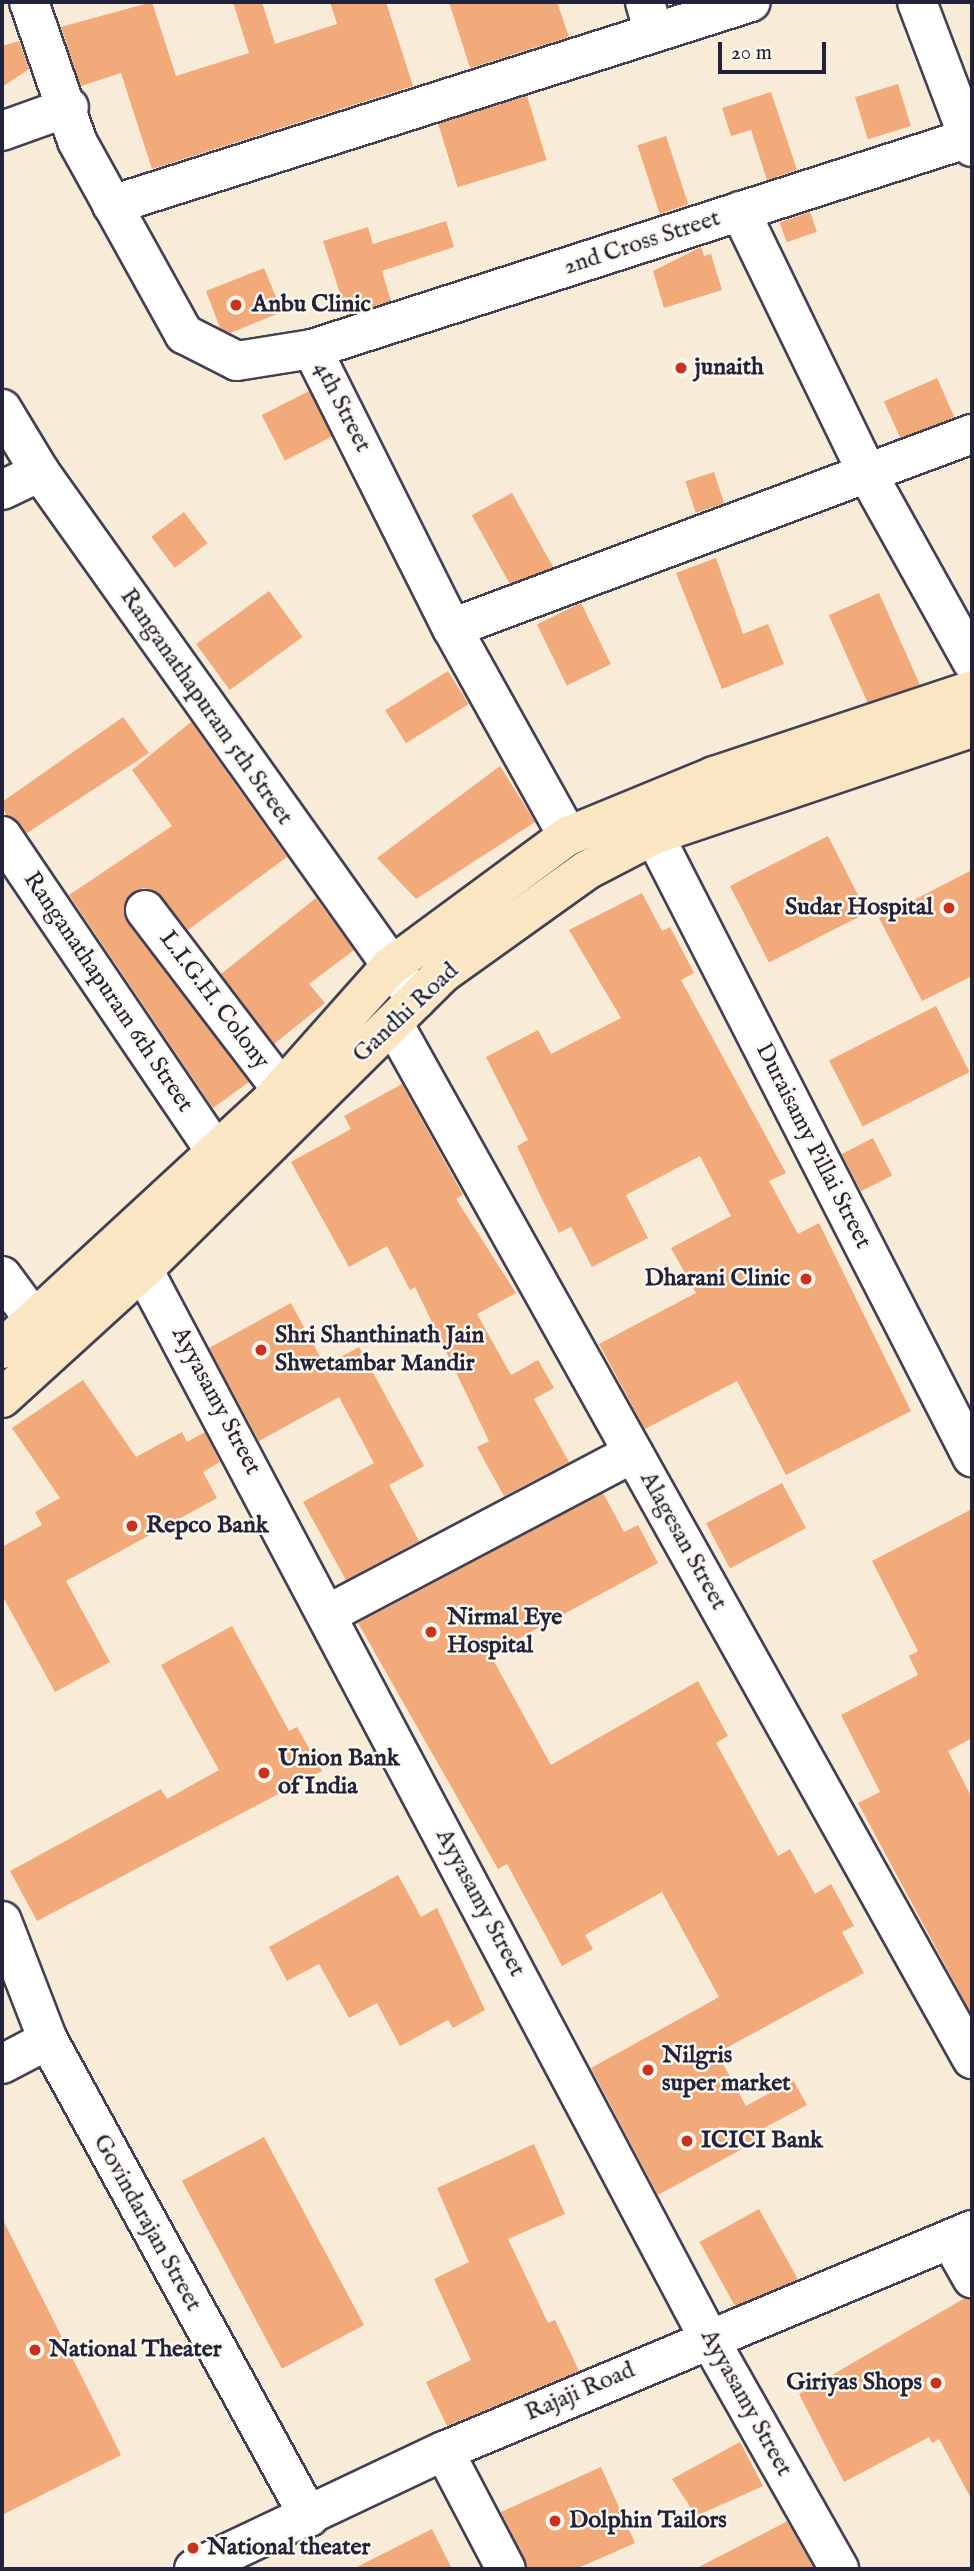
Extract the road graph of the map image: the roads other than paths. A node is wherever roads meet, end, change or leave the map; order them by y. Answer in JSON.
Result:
{"nodes":[{"id":1,"x":751,"y":2,"type":"edge"},
{"id":2,"x":917,"y":2,"type":"edge"},
{"id":3,"x":39,"y":4,"type":"edge"},
{"id":4,"x":650,"y":17,"type":"edge"},
{"id":5,"x":69,"y":107,"type":"junction"},
{"id":6,"x":2,"y":131,"type":"edge"},
{"id":7,"x":970,"y":141,"type":"edge"},
{"id":8,"x":112,"y":205,"type":"junction"},
{"id":9,"x":740,"y":211,"type":"junction"},
{"id":10,"x":312,"y":349,"type":"junction"},
{"id":11,"x":2,"y":409,"type":"edge"},
{"id":12,"x":972,"y":434,"type":"edge"},
{"id":13,"x":40,"y":472,"type":"junction"},
{"id":14,"x":867,"y":473,"type":"junction"},
{"id":15,"x":2,"y":490,"type":"edge"},
{"id":16,"x":452,"y":628,"type":"junction"},
{"id":17,"x":972,"y":662,"type":"edge"},
{"id":18,"x":972,"y":690,"type":"edge"},
{"id":19,"x":972,"y":728,"type":"edge"},
{"id":20,"x":654,"y":835,"type":"junction"},
{"id":21,"x":2,"y":836,"type":"edge"},
{"id":22,"x":568,"y":836,"type":"junction"},
{"id":23,"x":145,"y":909,"type":"dead end"},
{"id":24,"x":390,"y":967,"type":"junction"},
{"id":25,"x":405,"y":1012,"type":"junction"},
{"id":26,"x":282,"y":1090,"type":"junction"},
{"id":27,"x":214,"y":1149,"type":"junction"},
{"id":28,"x":123,"y":1235,"type":"junction"},
{"id":29,"x":146,"y":1267,"type":"junction"},
{"id":30,"x":2,"y":1276,"type":"edge"},
{"id":31,"x":33,"y":1318,"type":"junction"},
{"id":32,"x":2,"y":1349,"type":"edge"},
{"id":33,"x":2,"y":1398,"type":"edge"},
{"id":34,"x":634,"y":1453,"type":"junction"},
{"id":35,"x":972,"y":1458,"type":"edge"},
{"id":36,"x":328,"y":1614,"type":"junction"},
{"id":37,"x":2,"y":1921,"type":"edge"},
{"id":38,"x":48,"y":2040,"type":"junction"},
{"id":39,"x":972,"y":2059,"type":"edge"},
{"id":40,"x":2,"y":2064,"type":"edge"},
{"id":41,"x":962,"y":2236,"type":"edge"},
{"id":42,"x":972,"y":2278,"type":"edge"},
{"id":43,"x":708,"y":2337,"type":"junction"},
{"id":44,"x":444,"y":2451,"type":"junction"},
{"id":45,"x":309,"y":2517,"type":"junction"},
{"id":46,"x":194,"y":2569,"type":"edge"},
{"id":47,"x":506,"y":2569,"type":"edge"},
{"id":48,"x":839,"y":2569,"type":"edge"}],
"edges":[{"from":1,"to":4,"type":"street"},
{"from":2,"to":7,"type":"street"},
{"from":3,"to":5,"type":"street","name":"4th Street"},
{"from":4,"to":8,"type":"street"},
{"from":5,"to":6,"type":"street"},
{"from":5,"to":8,"type":"street","name":"4th Street"},
{"from":7,"to":9,"type":"street","name":"2nd Cross Street"},
{"from":8,"to":10,"type":"street","name":"4th Street"},
{"from":9,"to":10,"type":"street","name":"2nd Cross Street"},
{"from":9,"to":14,"type":"street"},
{"from":10,"to":16,"type":"street","name":"4th Street"},
{"from":11,"to":13,"type":"street","name":"Ranganathapuram 5th Street"},
{"from":12,"to":14,"type":"street"},
{"from":13,"to":15,"type":"street"},
{"from":13,"to":24,"type":"street","name":"Ranganathapuram 5th Street"},
{"from":14,"to":16,"type":"street"},
{"from":14,"to":17,"type":"street"},
{"from":16,"to":22,"type":"street","name":"4th Street"},
{"from":18,"to":22,"type":"main road","name":"Gandhi Road"},
{"from":19,"to":20,"type":"main road","name":"Gandhi Road"},
{"from":20,"to":25,"type":"main road","name":"Gandhi Road"},
{"from":20,"to":35,"type":"street","name":"Duraisamy Pillai Street"},
{"from":21,"to":27,"type":"street","name":"Ranganathapuram 6th Street"},
{"from":22,"to":24,"type":"main road","name":"Gandhi Road"},
{"from":23,"to":26,"type":"street","name":"L.I.G.H. Colony"},
{"from":24,"to":25,"type":"street","name":"Ranganathapuram 5th Street"},
{"from":24,"to":26,"type":"main road","name":"Gandhi Road"},
{"from":25,"to":29,"type":"main road","name":"Gandhi Road"},
{"from":25,"to":34,"type":"street","name":"Alagesan Street"},
{"from":26,"to":27,"type":"main road","name":"Gandhi Road"},
{"from":27,"to":28,"type":"main road","name":"Gandhi Road"},
{"from":28,"to":29,"type":"street","name":"Ayyasamy Street"},
{"from":28,"to":31,"type":"main road","name":"Gandhi Road"},
{"from":29,"to":33,"type":"main road","name":"Gandhi Road"},
{"from":29,"to":36,"type":"street","name":"Ayyasamy Street"},
{"from":30,"to":31,"type":"street"},
{"from":31,"to":32,"type":"main road","name":"Gandhi Road"},
{"from":34,"to":36,"type":"street"},
{"from":34,"to":39,"type":"street","name":"Alagesan Street"},
{"from":36,"to":43,"type":"street","name":"Ayyasamy Street"},
{"from":37,"to":38,"type":"street","name":"Govindarajan Street"},
{"from":38,"to":40,"type":"street"},
{"from":38,"to":45,"type":"street","name":"Govindarajan Street"},
{"from":41,"to":42,"type":"street"},
{"from":41,"to":43,"type":"street","name":"Rajaji Road"},
{"from":43,"to":44,"type":"street","name":"Rajaji Road"},
{"from":43,"to":48,"type":"street","name":"Ayyasamy Street"},
{"from":44,"to":45,"type":"street","name":"Rajaji Road"},
{"from":44,"to":47,"type":"street"},
{"from":45,"to":46,"type":"street","name":"Rajaji Road"}]}
